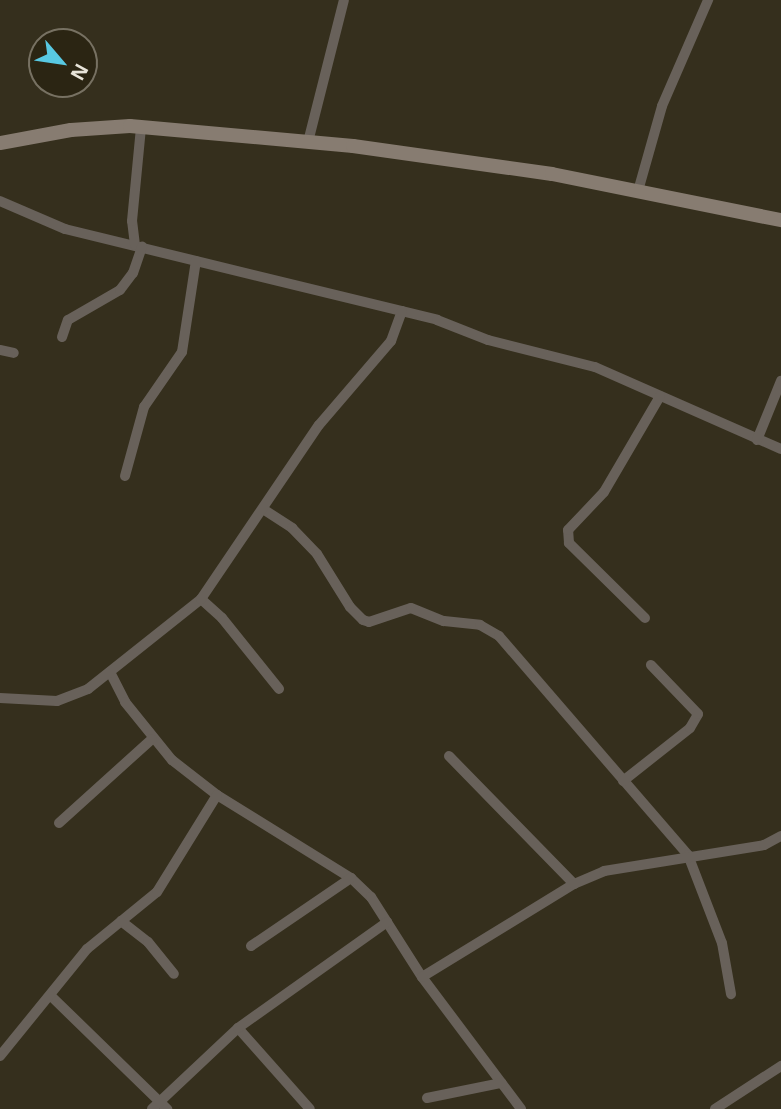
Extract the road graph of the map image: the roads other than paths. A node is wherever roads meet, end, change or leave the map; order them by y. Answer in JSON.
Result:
{"nodes":[{"id":1,"x":344,"y":0,"type":"edge"},
{"id":2,"x":708,"y":0,"type":"edge"},
{"id":3,"x":141,"y":128,"type":"junction"},
{"id":4,"x":308,"y":142,"type":"junction"},
{"id":5,"x":0,"y":143,"type":"edge"},
{"id":6,"x":638,"y":191,"type":"junction"},
{"id":7,"x":0,"y":201,"type":"edge"},
{"id":8,"x":781,"y":220,"type":"edge"},
{"id":9,"x":138,"y":246,"type":"junction"},
{"id":10,"x":196,"y":261,"type":"junction"},
{"id":11,"x":402,"y":312,"type":"junction"},
{"id":12,"x":62,"y":337,"type":"dead end"},
{"id":13,"x":0,"y":350,"type":"edge"},
{"id":14,"x":14,"y":353,"type":"dead end"},
{"id":15,"x":781,"y":381,"type":"edge"},
{"id":16,"x":660,"y":396,"type":"junction"},
{"id":17,"x":757,"y":440,"type":"junction"},
{"id":18,"x":781,"y":449,"type":"edge"},
{"id":19,"x":125,"y":476,"type":"dead end"},
{"id":20,"x":263,"y":509,"type":"junction"},
{"id":21,"x":201,"y":599,"type":"junction"},
{"id":22,"x":645,"y":618,"type":"dead end"},
{"id":23,"x":651,"y":665,"type":"dead end"},
{"id":24,"x":110,"y":672,"type":"junction"},
{"id":25,"x":279,"y":689,"type":"dead end"},
{"id":26,"x":0,"y":698,"type":"edge"},
{"id":27,"x":152,"y":739,"type":"junction"},
{"id":28,"x":449,"y":757,"type":"dead end"},
{"id":29,"x":623,"y":781,"type":"junction"},
{"id":30,"x":217,"y":795,"type":"junction"},
{"id":31,"x":59,"y":823,"type":"dead end"},
{"id":32,"x":780,"y":840,"type":"edge"},
{"id":33,"x":688,"y":855,"type":"junction"},
{"id":34,"x":351,"y":878,"type":"junction"},
{"id":35,"x":575,"y":884,"type":"junction"},
{"id":36,"x":121,"y":921,"type":"junction"},
{"id":37,"x":387,"y":922,"type":"junction"},
{"id":38,"x":251,"y":946,"type":"dead end"},
{"id":39,"x":174,"y":974,"type":"dead end"},
{"id":40,"x":422,"y":977,"type":"junction"},
{"id":41,"x":731,"y":993,"type":"dead end"},
{"id":42,"x":52,"y":997,"type":"junction"},
{"id":43,"x":238,"y":1028,"type":"junction"},
{"id":44,"x":0,"y":1056,"type":"edge"},
{"id":45,"x":781,"y":1066,"type":"edge"},
{"id":46,"x":501,"y":1083,"type":"junction"},
{"id":47,"x":427,"y":1098,"type":"dead end"},
{"id":48,"x":160,"y":1107,"type":"edge"},
{"id":49,"x":310,"y":1109,"type":"edge"},
{"id":50,"x":521,"y":1109,"type":"edge"},
{"id":51,"x":715,"y":1109,"type":"edge"}],
"edges":[{"from":1,"to":4,"type":"street"},
{"from":2,"to":6,"type":"street"},
{"from":3,"to":4,"type":"main road"},
{"from":3,"to":5,"type":"main road"},
{"from":3,"to":9,"type":"street"},
{"from":4,"to":6,"type":"main road"},
{"from":6,"to":8,"type":"main road"},
{"from":7,"to":9,"type":"street"},
{"from":9,"to":10,"type":"street"},
{"from":9,"to":12,"type":"street"},
{"from":10,"to":11,"type":"street"},
{"from":10,"to":19,"type":"street"},
{"from":11,"to":16,"type":"street"},
{"from":11,"to":20,"type":"street"},
{"from":13,"to":14,"type":"street"},
{"from":15,"to":17,"type":"street"},
{"from":16,"to":17,"type":"street"},
{"from":16,"to":22,"type":"street"},
{"from":17,"to":18,"type":"street"},
{"from":20,"to":21,"type":"street"},
{"from":20,"to":29,"type":"street"},
{"from":21,"to":24,"type":"street"},
{"from":21,"to":25,"type":"street"},
{"from":23,"to":29,"type":"street"},
{"from":24,"to":26,"type":"street"},
{"from":24,"to":27,"type":"street"},
{"from":27,"to":30,"type":"street"},
{"from":27,"to":31,"type":"street"},
{"from":28,"to":35,"type":"street"},
{"from":29,"to":33,"type":"street"},
{"from":30,"to":34,"type":"street"},
{"from":30,"to":36,"type":"street"},
{"from":32,"to":33,"type":"street"},
{"from":33,"to":35,"type":"street"},
{"from":33,"to":41,"type":"street"},
{"from":34,"to":37,"type":"street"},
{"from":34,"to":38,"type":"street"},
{"from":35,"to":40,"type":"street"},
{"from":36,"to":39,"type":"street"},
{"from":36,"to":42,"type":"street"},
{"from":37,"to":40,"type":"street"},
{"from":37,"to":43,"type":"street"},
{"from":40,"to":46,"type":"street"},
{"from":42,"to":44,"type":"street"},
{"from":42,"to":48,"type":"street"},
{"from":43,"to":48,"type":"street"},
{"from":43,"to":49,"type":"street"},
{"from":45,"to":51,"type":"street"},
{"from":46,"to":47,"type":"street"},
{"from":46,"to":50,"type":"street"}]}
